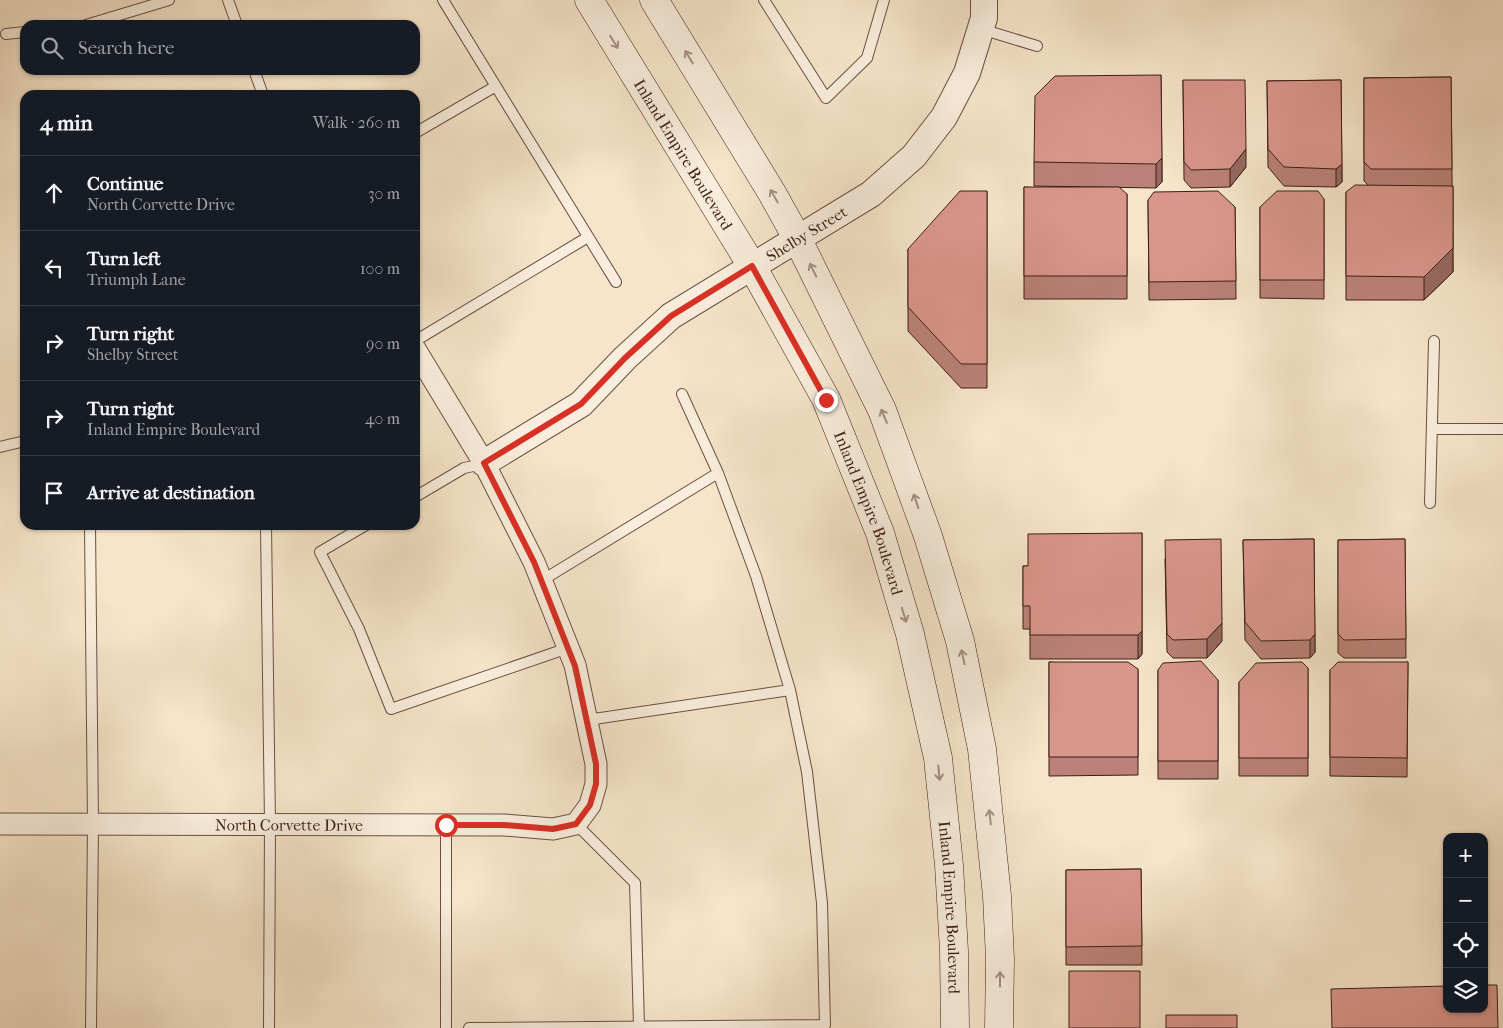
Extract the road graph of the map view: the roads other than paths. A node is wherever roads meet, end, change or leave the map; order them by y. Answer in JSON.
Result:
{"nodes":[{"id":1,"x":169,"y":0,"type":"edge"},
{"id":2,"x":228,"y":0,"type":"edge"},
{"id":3,"x":443,"y":0,"type":"edge"},
{"id":4,"x":589,"y":0,"type":"edge"},
{"id":5,"x":654,"y":0,"type":"edge"},
{"id":6,"x":764,"y":0,"type":"edge"},
{"id":7,"x":884,"y":0,"type":"edge"},
{"id":8,"x":984,"y":0,"type":"edge"},
{"id":9,"x":103,"y":20,"type":"edge"},
{"id":10,"x":235,"y":20,"type":"edge"},
{"id":11,"x":981,"y":29,"type":"junction"},
{"id":12,"x":20,"y":33,"type":"edge"},
{"id":13,"x":6,"y":34,"type":"dead end"},
{"id":14,"x":1037,"y":46,"type":"dead end"},
{"id":15,"x":256,"y":75,"type":"edge"},
{"id":16,"x":496,"y":86,"type":"junction"},
{"id":17,"x":261,"y":90,"type":"edge"},
{"id":18,"x":420,"y":130,"type":"edge"},
{"id":19,"x":588,"y":237,"type":"junction"},
{"id":20,"x":797,"y":238,"type":"junction"},
{"id":21,"x":752,"y":266,"type":"junction"},
{"id":22,"x":616,"y":282,"type":"dead end"},
{"id":23,"x":420,"y":338,"type":"edge"},
{"id":24,"x":1434,"y":341,"type":"dead end"},
{"id":25,"x":420,"y":357,"type":"edge"},
{"id":26,"x":682,"y":394,"type":"dead end"},
{"id":27,"x":1432,"y":429,"type":"junction"},
{"id":28,"x":1503,"y":429,"type":"edge"},
{"id":29,"x":20,"y":442,"type":"edge"},
{"id":30,"x":0,"y":448,"type":"edge"},
{"id":31,"x":484,"y":463,"type":"junction"},
{"id":32,"x":718,"y":473,"type":"junction"},
{"id":33,"x":420,"y":494,"type":"edge"},
{"id":34,"x":1430,"y":502,"type":"dead end"},
{"id":35,"x":90,"y":530,"type":"edge"},
{"id":36,"x":266,"y":530,"type":"edge"},
{"id":37,"x":357,"y":530,"type":"edge"},
{"id":38,"x":541,"y":581,"type":"junction"},
{"id":39,"x":568,"y":648,"type":"junction"},
{"id":40,"x":790,"y":690,"type":"junction"},
{"id":41,"x":587,"y":720,"type":"junction"},
{"id":42,"x":0,"y":824,"type":"edge"},
{"id":43,"x":93,"y":824,"type":"junction"},
{"id":44,"x":270,"y":824,"type":"junction"},
{"id":45,"x":576,"y":824,"type":"junction"},
{"id":46,"x":446,"y":825,"type":"junction"},
{"id":47,"x":638,"y":1026,"type":"junction"},
{"id":48,"x":92,"y":1028,"type":"edge"},
{"id":49,"x":269,"y":1028,"type":"edge"},
{"id":50,"x":446,"y":1028,"type":"edge"},
{"id":51,"x":469,"y":1028,"type":"edge"},
{"id":52,"x":955,"y":1028,"type":"edge"},
{"id":53,"x":999,"y":1028,"type":"edge"}],
"edges":[{"from":1,"to":9,"type":"lane"},
{"from":2,"to":10,"type":"lane"},
{"from":3,"to":16,"type":"lane"},
{"from":4,"to":21,"type":"main road","name":"Inland Empire Boulevard","one_way":true},
{"from":20,"to":5,"type":"main road","one_way":true},
{"from":6,"to":7,"type":"lane"},
{"from":8,"to":11,"type":"street","name":"Shelby Street"},
{"from":11,"to":14,"type":"lane"},
{"from":11,"to":20,"type":"street","name":"Shelby Street"},
{"from":12,"to":13,"type":"lane"},
{"from":15,"to":17,"type":"lane"},
{"from":16,"to":18,"type":"lane"},
{"from":16,"to":19,"type":"lane"},
{"from":19,"to":22,"type":"lane"},
{"from":19,"to":23,"type":"lane"},
{"from":20,"to":21,"type":"street","name":"Shelby Street"},
{"from":53,"to":20,"type":"main road","one_way":true},
{"from":21,"to":31,"type":"street","name":"Shelby Street"},
{"from":21,"to":52,"type":"main road","name":"Inland Empire Boulevard","one_way":true},
{"from":24,"to":27,"type":"lane"},
{"from":25,"to":31,"type":"street"},
{"from":26,"to":32,"type":"lane"},
{"from":27,"to":28,"type":"lane"},
{"from":27,"to":34,"type":"lane"},
{"from":29,"to":30,"type":"lane"},
{"from":31,"to":33,"type":"lane"},
{"from":31,"to":38,"type":"street"},
{"from":32,"to":38,"type":"lane"},
{"from":32,"to":40,"type":"lane"},
{"from":35,"to":43,"type":"lane"},
{"from":36,"to":44,"type":"lane"},
{"from":37,"to":39,"type":"lane"},
{"from":38,"to":39,"type":"street"},
{"from":39,"to":41,"type":"street"},
{"from":40,"to":41,"type":"lane"},
{"from":40,"to":47,"type":"lane"},
{"from":41,"to":45,"type":"street"},
{"from":42,"to":43,"type":"street","name":"North Corvette Drive"},
{"from":43,"to":44,"type":"street","name":"North Corvette Drive"},
{"from":43,"to":48,"type":"lane"},
{"from":44,"to":46,"type":"street","name":"North Corvette Drive"},
{"from":44,"to":49,"type":"lane"},
{"from":45,"to":46,"type":"street","name":"North Corvette Drive"},
{"from":45,"to":47,"type":"lane"},
{"from":46,"to":50,"type":"lane"},
{"from":47,"to":51,"type":"lane"}]}
